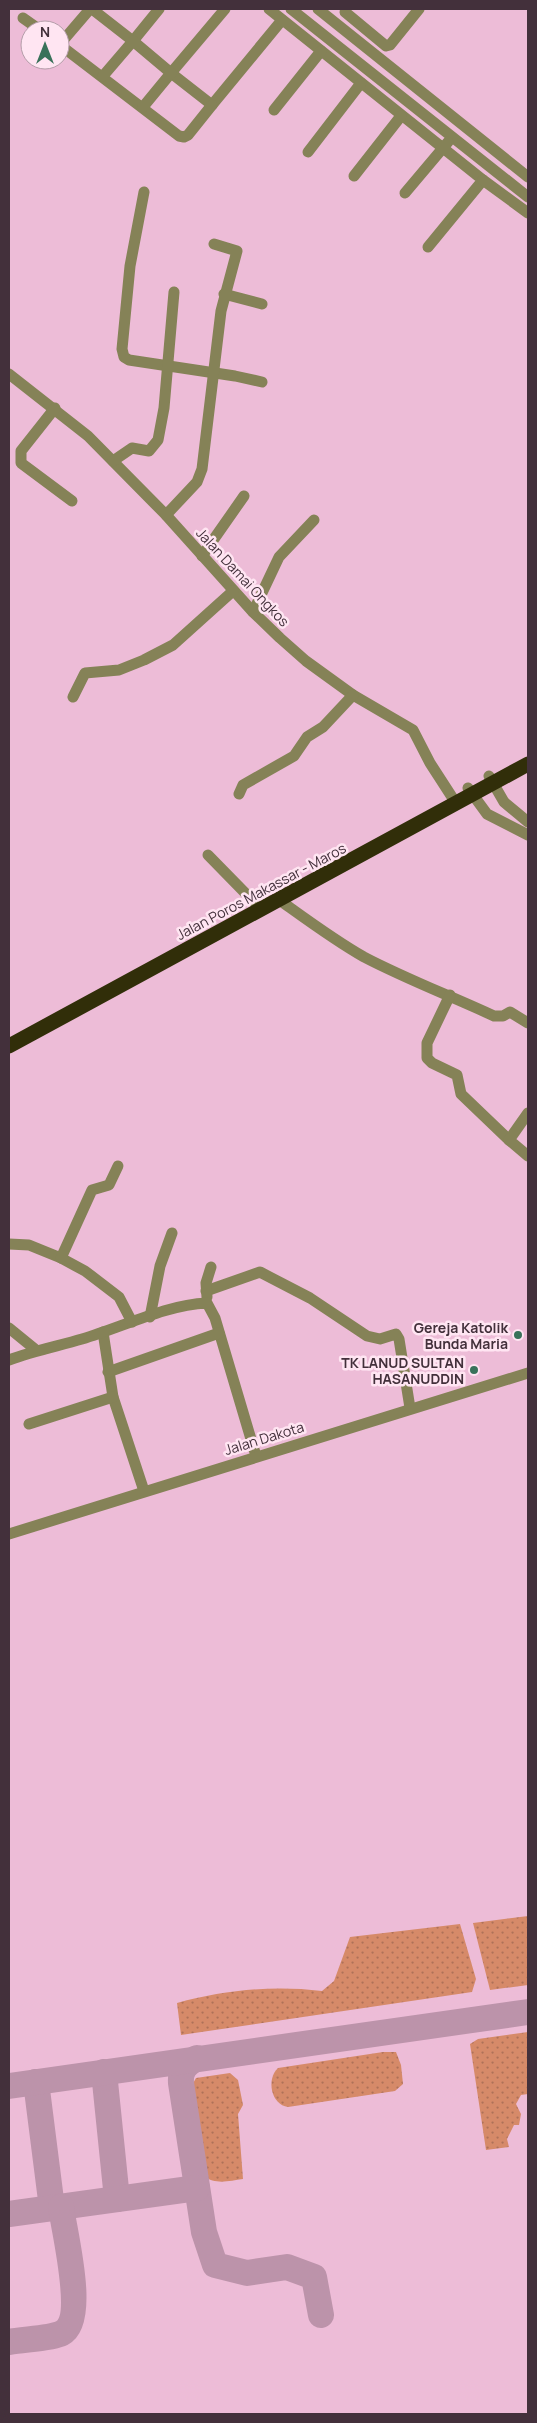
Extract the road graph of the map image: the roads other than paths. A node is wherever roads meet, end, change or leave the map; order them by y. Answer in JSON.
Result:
{"nodes":[{"id":1,"x":91,"y":9,"type":"edge"},
{"id":2,"x":159,"y":9,"type":"edge"},
{"id":3,"x":225,"y":9,"type":"edge"},
{"id":4,"x":269,"y":9,"type":"edge"},
{"id":5,"x":291,"y":9,"type":"edge"},
{"id":6,"x":318,"y":9,"type":"edge"},
{"id":7,"x":419,"y":9,"type":"edge"},
{"id":8,"x":348,"y":10,"type":"edge"},
{"id":9,"x":23,"y":18,"type":"dead end"},
{"id":10,"x":26,"y":20,"type":"edge"},
{"id":11,"x":282,"y":20,"type":"junction"},
{"id":12,"x":70,"y":33,"type":"edge"},
{"id":13,"x":133,"y":41,"type":"junction"},
{"id":14,"x":70,"y":51,"type":"edge"},
{"id":15,"x":321,"y":51,"type":"junction"},
{"id":16,"x":171,"y":72,"type":"junction"},
{"id":17,"x":103,"y":76,"type":"junction"},
{"id":18,"x":361,"y":83,"type":"junction"},
{"id":19,"x":143,"y":106,"type":"junction"},
{"id":20,"x":212,"y":106,"type":"junction"},
{"id":21,"x":274,"y":110,"type":"dead end"},
{"id":22,"x":402,"y":116,"type":"junction"},
{"id":23,"x":461,"y":124,"type":"junction"},
{"id":24,"x":453,"y":137,"type":"junction"},
{"id":25,"x":443,"y":147,"type":"junction"},
{"id":26,"x":308,"y":152,"type":"dead end"},
{"id":27,"x":354,"y":176,"type":"dead end"},
{"id":28,"x":528,"y":177,"type":"edge"},
{"id":29,"x":483,"y":180,"type":"junction"},
{"id":30,"x":144,"y":192,"type":"dead end"},
{"id":31,"x":405,"y":193,"type":"dead end"},
{"id":32,"x":528,"y":197,"type":"edge"},
{"id":33,"x":528,"y":213,"type":"edge"},
{"id":34,"x":214,"y":244,"type":"dead end"},
{"id":35,"x":428,"y":247,"type":"dead end"},
{"id":36,"x":174,"y":292,"type":"dead end"},
{"id":37,"x":224,"y":294,"type":"junction"},
{"id":38,"x":262,"y":304,"type":"dead end"},
{"id":39,"x":168,"y":367,"type":"junction"},
{"id":40,"x":213,"y":372,"type":"junction"},
{"id":41,"x":9,"y":374,"type":"edge"},
{"id":42,"x":262,"y":382,"type":"dead end"},
{"id":43,"x":55,"y":408,"type":"junction"},
{"id":44,"x":113,"y":461,"type":"junction"},
{"id":45,"x":244,"y":496,"type":"dead end"},
{"id":46,"x":72,"y":502,"type":"dead end"},
{"id":47,"x":166,"y":515,"type":"junction"},
{"id":48,"x":314,"y":520,"type":"dead end"},
{"id":49,"x":202,"y":556,"type":"junction"},
{"id":50,"x":233,"y":591,"type":"junction"},
{"id":51,"x":253,"y":612,"type":"junction"},
{"id":52,"x":353,"y":696,"type":"junction"},
{"id":53,"x":73,"y":697,"type":"dead end"},
{"id":54,"x":528,"y":754,"type":"edge"},
{"id":55,"x":528,"y":764,"type":"edge"},
{"id":56,"x":491,"y":780,"type":"junction"},
{"id":57,"x":470,"y":792,"type":"junction"},
{"id":58,"x":239,"y":794,"type":"dead end"},
{"id":59,"x":452,"y":797,"type":"junction"},
{"id":60,"x":528,"y":822,"type":"edge"},
{"id":61,"x":528,"y":835,"type":"edge"},
{"id":62,"x":208,"y":855,"type":"dead end"},
{"id":63,"x":278,"y":899,"type":"junction"},
{"id":64,"x":253,"y":902,"type":"junction"},
{"id":65,"x":450,"y":995,"type":"junction"},
{"id":66,"x":528,"y":1024,"type":"edge"},
{"id":67,"x":9,"y":1034,"type":"edge"},
{"id":68,"x":9,"y":1046,"type":"edge"},
{"id":69,"x":528,"y":1113,"type":"edge"},
{"id":70,"x":509,"y":1140,"type":"junction"},
{"id":71,"x":528,"y":1156,"type":"edge"},
{"id":72,"x":118,"y":1166,"type":"dead end"},
{"id":73,"x":172,"y":1233,"type":"dead end"},
{"id":74,"x":9,"y":1244,"type":"edge"},
{"id":75,"x":61,"y":1258,"type":"junction"},
{"id":76,"x":211,"y":1267,"type":"dead end"},
{"id":77,"x":206,"y":1291,"type":"junction"},
{"id":78,"x":207,"y":1303,"type":"junction"},
{"id":79,"x":150,"y":1317,"type":"junction"},
{"id":80,"x":132,"y":1322,"type":"junction"},
{"id":81,"x":9,"y":1328,"type":"edge"},
{"id":82,"x":103,"y":1332,"type":"junction"},
{"id":83,"x":219,"y":1333,"type":"junction"},
{"id":84,"x":36,"y":1350,"type":"junction"},
{"id":85,"x":9,"y":1360,"type":"edge"},
{"id":86,"x":108,"y":1372,"type":"junction"},
{"id":87,"x":528,"y":1373,"type":"edge"},
{"id":88,"x":113,"y":1397,"type":"junction"},
{"id":89,"x":410,"y":1408,"type":"junction"},
{"id":90,"x":29,"y":1424,"type":"dead end"},
{"id":91,"x":256,"y":1456,"type":"junction"},
{"id":92,"x":144,"y":1491,"type":"junction"},
{"id":93,"x":9,"y":1534,"type":"edge"}],
"edges":[{"from":1,"to":12,"type":"street"},
{"from":1,"to":13,"type":"street"},
{"from":2,"to":13,"type":"street"},
{"from":3,"to":16,"type":"street"},
{"from":4,"to":11,"type":"street"},
{"from":5,"to":24,"type":"street"},
{"from":6,"to":23,"type":"street"},
{"from":7,"to":8,"type":"street"},
{"from":9,"to":10,"type":"street"},
{"from":11,"to":15,"type":"street"},
{"from":11,"to":20,"type":"street"},
{"from":13,"to":16,"type":"street"},
{"from":13,"to":17,"type":"street"},
{"from":14,"to":17,"type":"street"},
{"from":15,"to":18,"type":"street"},
{"from":15,"to":21,"type":"street"},
{"from":16,"to":19,"type":"street"},
{"from":16,"to":20,"type":"street"},
{"from":17,"to":19,"type":"street"},
{"from":18,"to":22,"type":"street"},
{"from":18,"to":26,"type":"street"},
{"from":19,"to":20,"type":"street"},
{"from":22,"to":25,"type":"street"},
{"from":22,"to":27,"type":"street"},
{"from":23,"to":24,"type":"street"},
{"from":23,"to":28,"type":"street"},
{"from":24,"to":25,"type":"street"},
{"from":24,"to":32,"type":"street"},
{"from":25,"to":29,"type":"street"},
{"from":25,"to":31,"type":"street"},
{"from":29,"to":33,"type":"street"},
{"from":29,"to":35,"type":"street"},
{"from":30,"to":39,"type":"street"},
{"from":34,"to":37,"type":"street"},
{"from":36,"to":39,"type":"street"},
{"from":37,"to":38,"type":"street"},
{"from":37,"to":40,"type":"street"},
{"from":39,"to":40,"type":"street"},
{"from":39,"to":44,"type":"street"},
{"from":40,"to":42,"type":"street"},
{"from":40,"to":47,"type":"street"},
{"from":41,"to":43,"type":"street","name":"Jalan Damai Ongkos"},
{"from":43,"to":44,"type":"street","name":"Jalan Damai Ongkos"},
{"from":43,"to":46,"type":"street"},
{"from":44,"to":47,"type":"street","name":"Jalan Damai Ongkos"},
{"from":45,"to":49,"type":"street"},
{"from":47,"to":49,"type":"street","name":"Jalan Damai Ongkos"},
{"from":48,"to":51,"type":"street"},
{"from":49,"to":50,"type":"street","name":"Jalan Damai Ongkos"},
{"from":50,"to":51,"type":"street","name":"Jalan Damai Ongkos"},
{"from":50,"to":53,"type":"street"},
{"from":51,"to":52,"type":"street","name":"Jalan Damai Ongkos"},
{"from":52,"to":58,"type":"street"},
{"from":52,"to":59,"type":"street","name":"Jalan Damai Ongkos"},
{"from":54,"to":56,"type":"highway","name":"Jalan Poros Makassar - Maros"},
{"from":55,"to":56,"type":"highway","name":"Jalan Poros Makassar - Maros"},
{"from":56,"to":57,"type":"highway","name":"Jalan Poros Makassar - Maros"},
{"from":56,"to":60,"type":"street"},
{"from":57,"to":59,"type":"highway","name":"Jalan Poros Makassar - Maros"},
{"from":57,"to":61,"type":"street"},
{"from":57,"to":63,"type":"highway","name":"Jalan Poros Makassar - Maros"},
{"from":59,"to":64,"type":"highway","name":"Jalan Poros Makassar - Maros"},
{"from":62,"to":64,"type":"street"},
{"from":63,"to":65,"type":"street"},
{"from":63,"to":68,"type":"highway","name":"Jalan Poros Makassar - Maros"},
{"from":64,"to":67,"type":"highway","name":"Jalan Poros Makassar - Maros"},
{"from":65,"to":66,"type":"street"},
{"from":65,"to":70,"type":"street"},
{"from":69,"to":70,"type":"street"},
{"from":70,"to":71,"type":"street"},
{"from":72,"to":75,"type":"street"},
{"from":73,"to":79,"type":"street"},
{"from":74,"to":75,"type":"street"},
{"from":75,"to":80,"type":"street"},
{"from":76,"to":77,"type":"street"},
{"from":77,"to":78,"type":"street"},
{"from":77,"to":89,"type":"street"},
{"from":78,"to":79,"type":"street"},
{"from":78,"to":83,"type":"street"},
{"from":79,"to":80,"type":"street"},
{"from":80,"to":82,"type":"street"},
{"from":81,"to":84,"type":"street"},
{"from":82,"to":84,"type":"street"},
{"from":82,"to":86,"type":"street"},
{"from":83,"to":86,"type":"street"},
{"from":83,"to":91,"type":"street"},
{"from":84,"to":85,"type":"street"},
{"from":86,"to":88,"type":"street"},
{"from":87,"to":89,"type":"street","name":"Jalan Dakota"},
{"from":88,"to":90,"type":"street"},
{"from":88,"to":92,"type":"street"},
{"from":89,"to":91,"type":"street","name":"Jalan Dakota"},
{"from":91,"to":92,"type":"street","name":"Jalan Dakota"},
{"from":92,"to":93,"type":"street","name":"Jalan Dakota"}]}
